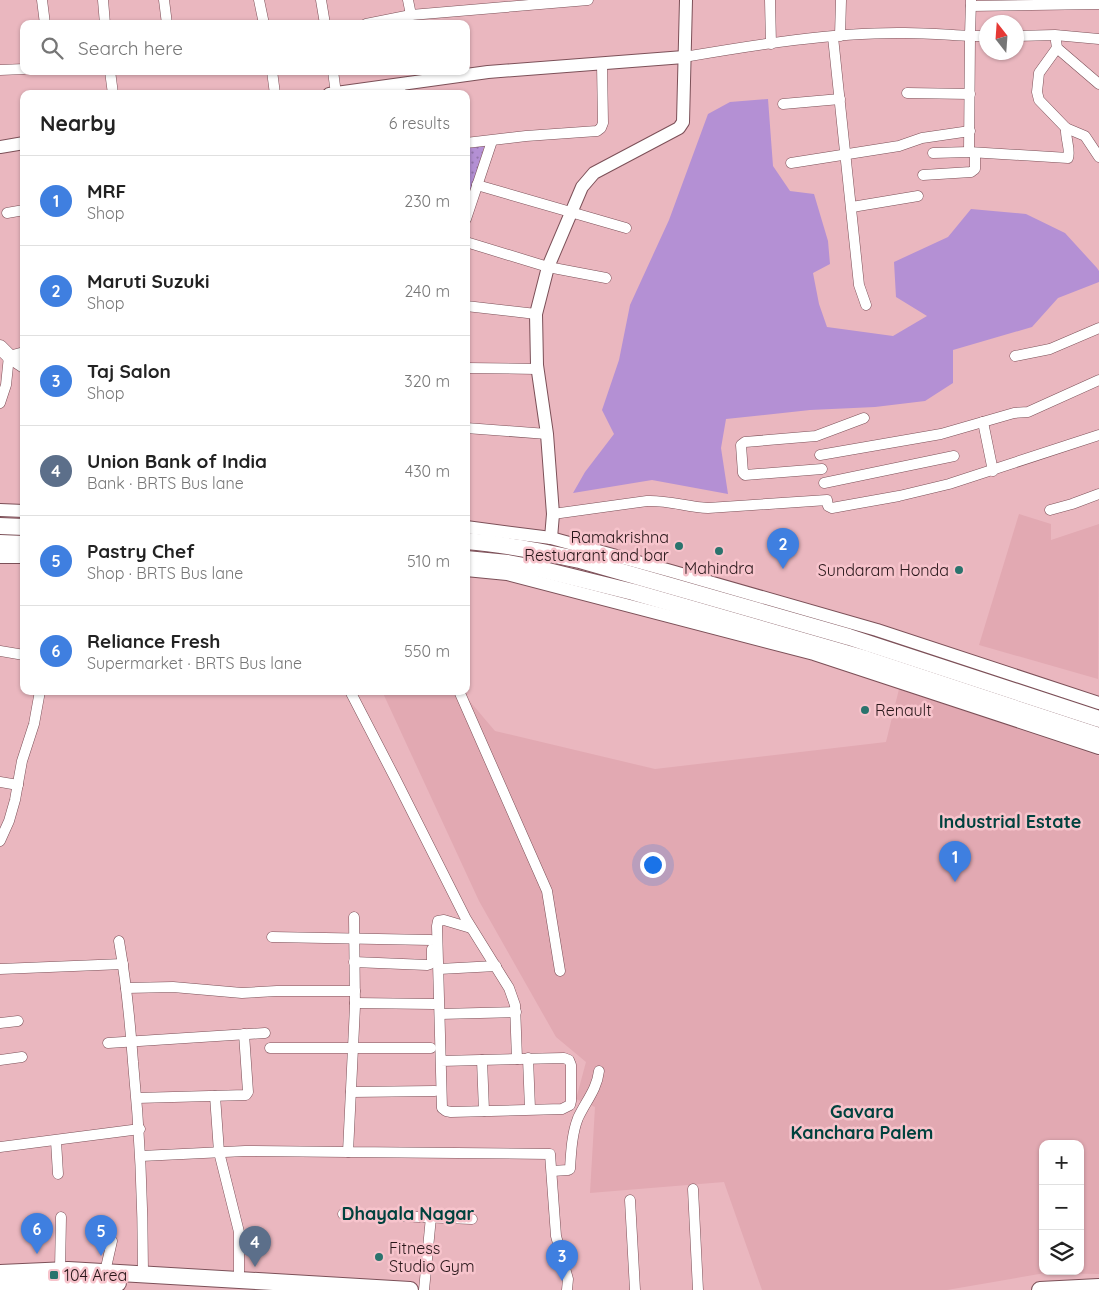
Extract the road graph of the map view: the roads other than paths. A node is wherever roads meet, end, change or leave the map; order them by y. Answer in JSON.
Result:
{"nodes":[{"id":1,"x":42,"y":0,"type":"edge"},
{"id":2,"x":102,"y":0,"type":"edge"},
{"id":3,"x":164,"y":0,"type":"edge"},
{"id":4,"x":259,"y":0,"type":"edge"},
{"id":5,"x":321,"y":0,"type":"edge"},
{"id":6,"x":408,"y":0,"type":"edge"},
{"id":7,"x":588,"y":0,"type":"edge"},
{"id":8,"x":686,"y":0,"type":"edge"},
{"id":9,"x":770,"y":0,"type":"edge"},
{"id":10,"x":841,"y":0,"type":"edge"},
{"id":11,"x":971,"y":3,"type":"edge"},
{"id":12,"x":1099,"y":4,"type":"edge"},
{"id":13,"x":411,"y":15,"type":"junction"},
{"id":14,"x":44,"y":20,"type":"edge"},
{"id":15,"x":104,"y":20,"type":"edge"},
{"id":16,"x":166,"y":20,"type":"edge"},
{"id":17,"x":263,"y":20,"type":"edge"},
{"id":18,"x":324,"y":20,"type":"edge"},
{"id":19,"x":386,"y":20,"type":"edge"},
{"id":20,"x":1055,"y":35,"type":"junction"},
{"id":21,"x":837,"y":36,"type":"junction"},
{"id":22,"x":970,"y":36,"type":"junction"},
{"id":23,"x":979,"y":36,"type":"edge"},
{"id":24,"x":1024,"y":36,"type":"edge"},
{"id":25,"x":1099,"y":39,"type":"edge"},
{"id":26,"x":771,"y":44,"type":"junction"},
{"id":27,"x":1057,"y":48,"type":"junction"},
{"id":28,"x":684,"y":57,"type":"junction"},
{"id":29,"x":602,"y":64,"type":"junction"},
{"id":30,"x":20,"y":68,"type":"edge"},
{"id":31,"x":0,"y":70,"type":"edge"},
{"id":32,"x":111,"y":75,"type":"edge"},
{"id":33,"x":273,"y":75,"type":"edge"},
{"id":34,"x":333,"y":75,"type":"edge"},
{"id":35,"x":1099,"y":84,"type":"edge"},
{"id":36,"x":400,"y":89,"type":"edge"},
{"id":37,"x":112,"y":90,"type":"edge"},
{"id":38,"x":274,"y":90,"type":"edge"},
{"id":39,"x":334,"y":90,"type":"edge"},
{"id":40,"x":384,"y":90,"type":"edge"},
{"id":41,"x":907,"y":93,"type":"dead end"},
{"id":42,"x":970,"y":94,"type":"junction"},
{"id":43,"x":840,"y":99,"type":"junction"},
{"id":44,"x":782,"y":104,"type":"dead end"},
{"id":45,"x":1066,"y":128,"type":"junction"},
{"id":46,"x":970,"y":131,"type":"junction"},
{"id":47,"x":492,"y":141,"type":"junction"},
{"id":48,"x":470,"y":143,"type":"edge"},
{"id":49,"x":20,"y":144,"type":"edge"},
{"id":50,"x":0,"y":147,"type":"edge"},
{"id":51,"x":972,"y":152,"type":"junction"},
{"id":52,"x":933,"y":153,"type":"dead end"},
{"id":53,"x":847,"y":155,"type":"junction"},
{"id":54,"x":1099,"y":157,"type":"edge"},
{"id":55,"x":791,"y":163,"type":"dead end"},
{"id":56,"x":923,"y":175,"type":"dead end"},
{"id":57,"x":478,"y":185,"type":"junction"},
{"id":58,"x":918,"y":196,"type":"dead end"},
{"id":59,"x":852,"y":207,"type":"junction"},
{"id":60,"x":470,"y":208,"type":"edge"},
{"id":61,"x":20,"y":210,"type":"edge"},
{"id":62,"x":7,"y":212,"type":"dead end"},
{"id":63,"x":571,"y":212,"type":"junction"},
{"id":64,"x":626,"y":228,"type":"dead end"},
{"id":65,"x":470,"y":243,"type":"edge"},
{"id":66,"x":548,"y":266,"type":"junction"},
{"id":67,"x":606,"y":278,"type":"dead end"},
{"id":68,"x":866,"y":305,"type":"dead end"},
{"id":69,"x":470,"y":306,"type":"edge"},
{"id":70,"x":536,"y":314,"type":"junction"},
{"id":71,"x":1099,"y":328,"type":"edge"},
{"id":72,"x":4,"y":352,"type":"edge"},
{"id":73,"x":20,"y":352,"type":"edge"},
{"id":74,"x":1015,"y":356,"type":"dead end"},
{"id":75,"x":20,"y":363,"type":"edge"},
{"id":76,"x":470,"y":368,"type":"edge"},
{"id":77,"x":537,"y":369,"type":"junction"},
{"id":78,"x":1099,"y":380,"type":"edge"},
{"id":79,"x":0,"y":403,"type":"edge"},
{"id":80,"x":864,"y":418,"type":"dead end"},
{"id":81,"x":983,"y":422,"type":"junction"},
{"id":82,"x":470,"y":428,"type":"edge"},
{"id":83,"x":547,"y":434,"type":"junction"},
{"id":84,"x":1099,"y":435,"type":"edge"},
{"id":85,"x":816,"y":436,"type":"junction"},
{"id":86,"x":820,"y":455,"type":"junction"},
{"id":87,"x":954,"y":456,"type":"dead end"},
{"id":88,"x":822,"y":469,"type":"junction"},
{"id":89,"x":993,"y":471,"type":"junction"},
{"id":90,"x":824,"y":483,"type":"junction"},
{"id":91,"x":1099,"y":494,"type":"edge"},
{"id":92,"x":827,"y":500,"type":"junction"},
{"id":93,"x":0,"y":510,"type":"edge"},
{"id":94,"x":1050,"y":510,"type":"dead end"},
{"id":95,"x":20,"y":511,"type":"edge"},
{"id":96,"x":553,"y":514,"type":"junction"},
{"id":97,"x":0,"y":526,"type":"edge"},
{"id":98,"x":20,"y":527,"type":"edge"},
{"id":99,"x":470,"y":528,"type":"edge"},
{"id":100,"x":551,"y":538,"type":"junction"},
{"id":101,"x":470,"y":541,"type":"edge"},
{"id":102,"x":0,"y":543,"type":"edge"},
{"id":103,"x":20,"y":544,"type":"edge"},
{"id":104,"x":0,"y":557,"type":"edge"},
{"id":105,"x":20,"y":557,"type":"edge"},
{"id":106,"x":470,"y":559,"type":"edge"},
{"id":107,"x":470,"y":570,"type":"edge"},
{"id":108,"x":0,"y":651,"type":"edge"},
{"id":109,"x":20,"y":654,"type":"edge"},
{"id":110,"x":39,"y":695,"type":"edge"},
{"id":111,"x":352,"y":695,"type":"edge"},
{"id":112,"x":461,"y":695,"type":"edge"},
{"id":113,"x":1099,"y":703,"type":"edge"},
{"id":114,"x":1099,"y":719,"type":"edge"},
{"id":115,"x":1099,"y":736,"type":"edge"},
{"id":116,"x":1099,"y":748,"type":"edge"},
{"id":117,"x":0,"y":782,"type":"edge"},
{"id":118,"x":18,"y":784,"type":"junction"},
{"id":119,"x":0,"y":841,"type":"edge"},
{"id":120,"x":354,"y":917,"type":"dead end"},
{"id":121,"x":431,"y":922,"type":"dead end"},
{"id":122,"x":471,"y":928,"type":"junction"},
{"id":123,"x":272,"y":937,"type":"dead end"},
{"id":124,"x":354,"y":938,"type":"junction"},
{"id":125,"x":432,"y":940,"type":"junction"},
{"id":126,"x":119,"y":941,"type":"dead end"},
{"id":127,"x":354,"y":962,"type":"junction"},
{"id":128,"x":123,"y":964,"type":"junction"},
{"id":129,"x":496,"y":966,"type":"junction"},
{"id":130,"x":439,"y":968,"type":"junction"},
{"id":131,"x":0,"y":969,"type":"edge"},
{"id":132,"x":560,"y":971,"type":"dead end"},
{"id":133,"x":126,"y":988,"type":"junction"},
{"id":134,"x":355,"y":990,"type":"junction"},
{"id":135,"x":355,"y":1003,"type":"junction"},
{"id":136,"x":434,"y":1004,"type":"dead end"},
{"id":137,"x":516,"y":1012,"type":"junction"},
{"id":138,"x":440,"y":1014,"type":"junction"},
{"id":139,"x":18,"y":1021,"type":"dead end"},
{"id":140,"x":0,"y":1023,"type":"edge"},
{"id":141,"x":265,"y":1033,"type":"dead end"},
{"id":142,"x":244,"y":1034,"type":"junction"},
{"id":143,"x":132,"y":1041,"type":"junction"},
{"id":144,"x":108,"y":1043,"type":"dead end"},
{"id":145,"x":354,"y":1047,"type":"junction"},
{"id":146,"x":270,"y":1048,"type":"dead end"},
{"id":147,"x":431,"y":1048,"type":"dead end"},
{"id":148,"x":22,"y":1058,"type":"dead end"},
{"id":149,"x":528,"y":1058,"type":"junction"},
{"id":150,"x":517,"y":1059,"type":"junction"},
{"id":151,"x":0,"y":1060,"type":"edge"},
{"id":152,"x":482,"y":1060,"type":"junction"},
{"id":153,"x":441,"y":1061,"type":"junction"},
{"id":154,"x":599,"y":1071,"type":"dead end"},
{"id":155,"x":435,"y":1091,"type":"dead end"},
{"id":156,"x":351,"y":1092,"type":"junction"},
{"id":157,"x":215,"y":1096,"type":"junction"},
{"id":158,"x":137,"y":1098,"type":"junction"},
{"id":159,"x":530,"y":1110,"type":"junction"},
{"id":160,"x":484,"y":1111,"type":"junction"},
{"id":161,"x":140,"y":1129,"type":"junction"},
{"id":162,"x":56,"y":1141,"type":"junction"},
{"id":163,"x":0,"y":1147,"type":"edge"},
{"id":164,"x":219,"y":1152,"type":"junction"},
{"id":165,"x":348,"y":1152,"type":"junction"},
{"id":166,"x":141,"y":1156,"type":"junction"},
{"id":167,"x":552,"y":1171,"type":"junction"},
{"id":168,"x":58,"y":1174,"type":"dead end"},
{"id":169,"x":693,"y":1189,"type":"dead end"},
{"id":170,"x":630,"y":1200,"type":"dead end"},
{"id":171,"x":343,"y":1214,"type":"dead end"},
{"id":172,"x":61,"y":1217,"type":"dead end"},
{"id":173,"x":431,"y":1217,"type":"junction"},
{"id":174,"x":472,"y":1219,"type":"dead end"},
{"id":175,"x":112,"y":1241,"type":"dead end"},
{"id":176,"x":60,"y":1270,"type":"junction"},
{"id":177,"x":105,"y":1272,"type":"junction"},
{"id":178,"x":0,"y":1273,"type":"edge"},
{"id":179,"x":143,"y":1274,"type":"junction"},
{"id":180,"x":239,"y":1280,"type":"junction"},
{"id":181,"x":0,"y":1285,"type":"edge"},
{"id":182,"x":1099,"y":1287,"type":"edge"},
{"id":183,"x":270,"y":1290,"type":"edge"},
{"id":184,"x":410,"y":1290,"type":"edge"},
{"id":185,"x":424,"y":1290,"type":"edge"},
{"id":186,"x":567,"y":1290,"type":"edge"},
{"id":187,"x":635,"y":1290,"type":"edge"},
{"id":188,"x":698,"y":1290,"type":"edge"},
{"id":189,"x":1040,"y":1290,"type":"edge"}],
"edges":[{"from":1,"to":14,"type":"street"},
{"from":2,"to":15,"type":"street"},
{"from":3,"to":16,"type":"street"},
{"from":4,"to":17,"type":"street"},
{"from":5,"to":18,"type":"street"},
{"from":6,"to":13,"type":"street"},
{"from":7,"to":13,"type":"street"},
{"from":8,"to":28,"type":"street"},
{"from":9,"to":26,"type":"street"},
{"from":10,"to":21,"type":"street"},
{"from":11,"to":12,"type":"street"},
{"from":11,"to":22,"type":"street"},
{"from":13,"to":19,"type":"street"},
{"from":20,"to":24,"type":"street"},
{"from":20,"to":25,"type":"street"},
{"from":20,"to":27,"type":"street"},
{"from":21,"to":22,"type":"street"},
{"from":21,"to":26,"type":"street"},
{"from":21,"to":43,"type":"street"},
{"from":22,"to":23,"type":"street"},
{"from":22,"to":42,"type":"street"},
{"from":26,"to":28,"type":"street"},
{"from":27,"to":35,"type":"street"},
{"from":27,"to":45,"type":"street"},
{"from":28,"to":29,"type":"street"},
{"from":28,"to":63,"type":"street"},
{"from":29,"to":36,"type":"street"},
{"from":29,"to":47,"type":"street"},
{"from":30,"to":31,"type":"street"},
{"from":32,"to":37,"type":"street"},
{"from":33,"to":38,"type":"street"},
{"from":34,"to":39,"type":"street"},
{"from":36,"to":40,"type":"street"},
{"from":41,"to":42,"type":"street"},
{"from":42,"to":46,"type":"street"},
{"from":43,"to":44,"type":"street"},
{"from":43,"to":53,"type":"street"},
{"from":45,"to":51,"type":"street"},
{"from":45,"to":54,"type":"street"},
{"from":46,"to":51,"type":"street"},
{"from":46,"to":53,"type":"street"},
{"from":47,"to":48,"type":"street"},
{"from":47,"to":57,"type":"street"},
{"from":49,"to":50,"type":"street"},
{"from":51,"to":52,"type":"street"},
{"from":51,"to":56,"type":"street"},
{"from":53,"to":55,"type":"street"},
{"from":53,"to":59,"type":"street"},
{"from":57,"to":60,"type":"street"},
{"from":57,"to":63,"type":"street"},
{"from":58,"to":59,"type":"street"},
{"from":59,"to":68,"type":"street"},
{"from":61,"to":62,"type":"street"},
{"from":63,"to":64,"type":"street"},
{"from":63,"to":66,"type":"street"},
{"from":65,"to":66,"type":"street"},
{"from":66,"to":67,"type":"street"},
{"from":66,"to":70,"type":"street"},
{"from":69,"to":70,"type":"street"},
{"from":70,"to":77,"type":"street"},
{"from":71,"to":74,"type":"street"},
{"from":72,"to":73,"type":"street"},
{"from":72,"to":75,"type":"main road"},
{"from":72,"to":79,"type":"street"},
{"from":76,"to":77,"type":"street"},
{"from":77,"to":83,"type":"street"},
{"from":78,"to":81,"type":"street"},
{"from":80,"to":85,"type":"street"},
{"from":81,"to":86,"type":"street"},
{"from":81,"to":89,"type":"street"},
{"from":82,"to":83,"type":"street"},
{"from":83,"to":96,"type":"street"},
{"from":84,"to":89,"type":"street"},
{"from":85,"to":86,"type":"street"},
{"from":85,"to":88,"type":"street"},
{"from":86,"to":88,"type":"street"},
{"from":87,"to":90,"type":"street"},
{"from":88,"to":90,"type":"street"},
{"from":89,"to":92,"type":"street"},
{"from":90,"to":92,"type":"street"},
{"from":91,"to":94,"type":"street"},
{"from":92,"to":96,"type":"street"},
{"from":93,"to":95,"type":"street"},
{"from":96,"to":100,"type":"street"},
{"from":97,"to":98,"type":"main road"},
{"from":99,"to":100,"type":"street"},
{"from":100,"to":113,"type":"street"},
{"from":101,"to":114,"type":"main road"},
{"from":102,"to":103,"type":"main road"},
{"from":104,"to":105,"type":"street"},
{"from":106,"to":115,"type":"main road"},
{"from":107,"to":116,"type":"street"},
{"from":108,"to":109,"type":"street"},
{"from":110,"to":118,"type":"street"},
{"from":111,"to":122,"type":"street"},
{"from":112,"to":132,"type":"street"},
{"from":117,"to":118,"type":"street"},
{"from":118,"to":119,"type":"street"},
{"from":120,"to":124,"type":"street"},
{"from":121,"to":125,"type":"street"},
{"from":122,"to":129,"type":"street"},
{"from":122,"to":130,"type":"street"},
{"from":123,"to":124,"type":"street"},
{"from":124,"to":125,"type":"street"},
{"from":124,"to":127,"type":"street"},
{"from":125,"to":127,"type":"street"},
{"from":126,"to":128,"type":"street"},
{"from":127,"to":134,"type":"street"},
{"from":128,"to":131,"type":"street"},
{"from":128,"to":133,"type":"street"},
{"from":129,"to":130,"type":"street"},
{"from":129,"to":137,"type":"street"},
{"from":130,"to":138,"type":"street"},
{"from":133,"to":134,"type":"street"},
{"from":133,"to":143,"type":"street"},
{"from":134,"to":135,"type":"street"},
{"from":135,"to":136,"type":"street"},
{"from":135,"to":145,"type":"street"},
{"from":137,"to":138,"type":"street"},
{"from":137,"to":150,"type":"street"},
{"from":138,"to":153,"type":"street"},
{"from":139,"to":140,"type":"street"},
{"from":141,"to":142,"type":"street"},
{"from":142,"to":143,"type":"street"},
{"from":142,"to":157,"type":"street"},
{"from":143,"to":144,"type":"street"},
{"from":143,"to":158,"type":"street"},
{"from":145,"to":146,"type":"street"},
{"from":145,"to":147,"type":"street"},
{"from":145,"to":156,"type":"street"},
{"from":148,"to":151,"type":"street"},
{"from":149,"to":150,"type":"street"},
{"from":149,"to":159,"type":"street"},
{"from":149,"to":159,"type":"street"},
{"from":150,"to":152,"type":"street"},
{"from":152,"to":153,"type":"street"},
{"from":152,"to":160,"type":"street"},
{"from":153,"to":160,"type":"street"},
{"from":154,"to":167,"type":"street"},
{"from":155,"to":156,"type":"street"},
{"from":156,"to":165,"type":"street"},
{"from":157,"to":158,"type":"street"},
{"from":157,"to":164,"type":"street"},
{"from":158,"to":161,"type":"street"},
{"from":159,"to":160,"type":"street"},
{"from":161,"to":162,"type":"street"},
{"from":161,"to":166,"type":"street"},
{"from":162,"to":163,"type":"street"},
{"from":162,"to":168,"type":"street"},
{"from":164,"to":165,"type":"street"},
{"from":164,"to":166,"type":"street"},
{"from":164,"to":180,"type":"street"},
{"from":165,"to":167,"type":"street"},
{"from":166,"to":179,"type":"street"},
{"from":167,"to":186,"type":"street"},
{"from":169,"to":188,"type":"street"},
{"from":170,"to":187,"type":"street"},
{"from":171,"to":173,"type":"street"},
{"from":172,"to":176,"type":"street"},
{"from":173,"to":174,"type":"street"},
{"from":173,"to":185,"type":"street"},
{"from":175,"to":177,"type":"street"},
{"from":176,"to":177,"type":"main road"},
{"from":176,"to":178,"type":"main road"},
{"from":177,"to":179,"type":"main road"},
{"from":179,"to":180,"type":"main road"},
{"from":180,"to":184,"type":"main road"},
{"from":181,"to":183,"type":"main road"},
{"from":182,"to":189,"type":"main road"}]}
